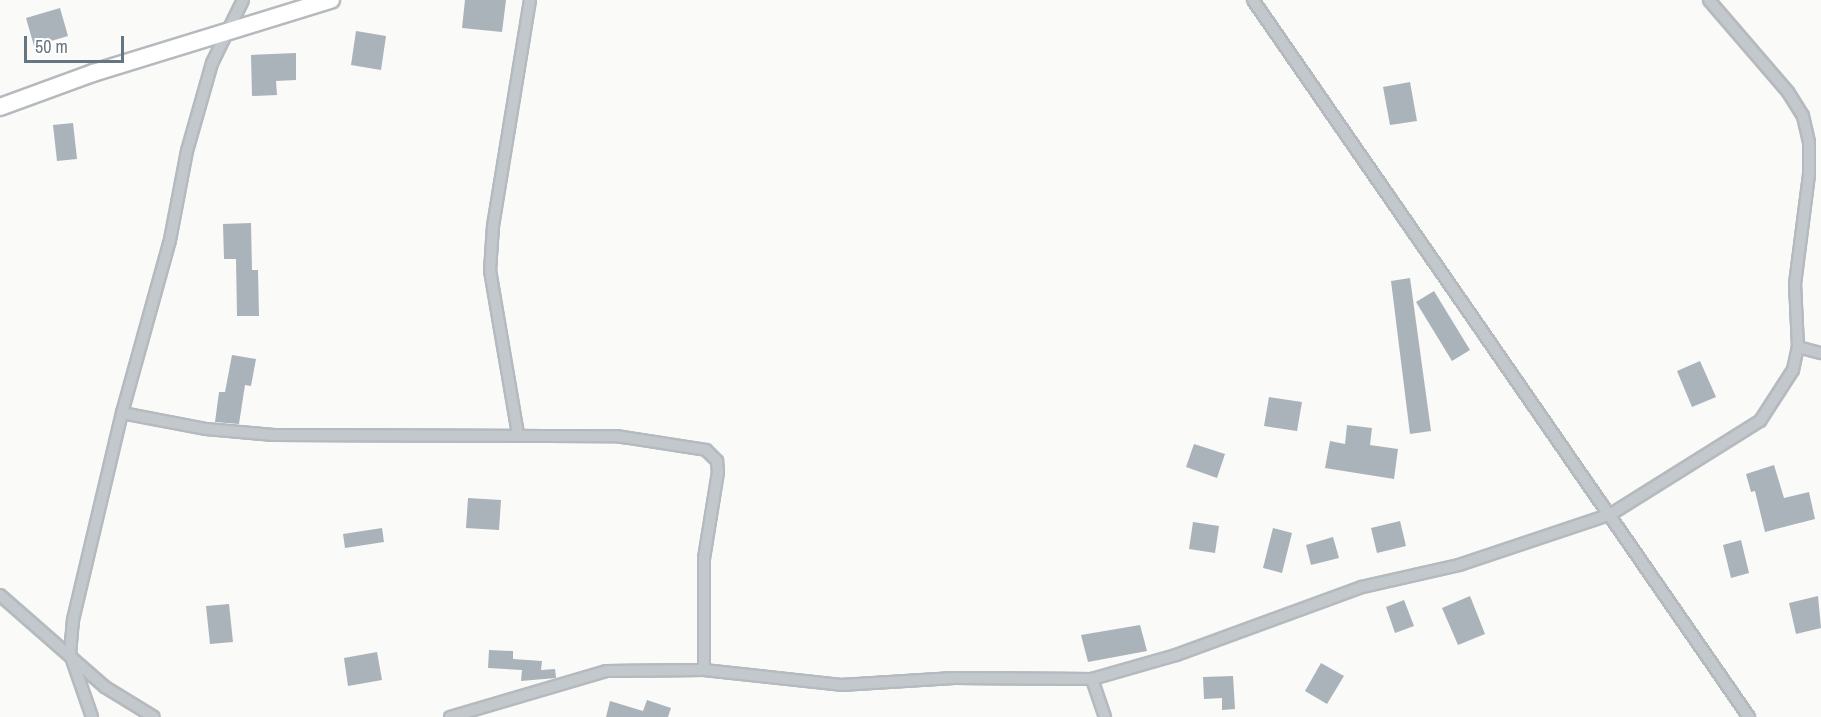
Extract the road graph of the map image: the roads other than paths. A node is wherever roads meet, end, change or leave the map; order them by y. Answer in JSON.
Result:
{"nodes":[{"id":1,"x":243,"y":0,"type":"edge"},
{"id":2,"x":332,"y":0,"type":"edge"},
{"id":3,"x":530,"y":0,"type":"edge"},
{"id":4,"x":1252,"y":0,"type":"edge"},
{"id":5,"x":1709,"y":0,"type":"edge"},
{"id":6,"x":230,"y":30,"type":"junction"},
{"id":7,"x":0,"y":106,"type":"edge"},
{"id":8,"x":1821,"y":136,"type":"edge"},
{"id":9,"x":1809,"y":142,"type":"junction"},
{"id":10,"x":1798,"y":347,"type":"junction"},
{"id":11,"x":1821,"y":353,"type":"edge"},
{"id":12,"x":122,"y":413,"type":"junction"},
{"id":13,"x":518,"y":434,"type":"junction"},
{"id":14,"x":1611,"y":514,"type":"junction"},
{"id":15,"x":0,"y":594,"type":"edge"},
{"id":16,"x":70,"y":654,"type":"junction"},
{"id":17,"x":704,"y":670,"type":"junction"},
{"id":18,"x":1092,"y":679,"type":"junction"},
{"id":19,"x":92,"y":717,"type":"edge"},
{"id":20,"x":154,"y":717,"type":"edge"},
{"id":21,"x":450,"y":717,"type":"edge"},
{"id":22,"x":1105,"y":717,"type":"edge"},
{"id":23,"x":1749,"y":717,"type":"edge"}],
"edges":[{"from":1,"to":6,"type":"street"},
{"from":2,"to":6,"type":"main road"},
{"from":3,"to":13,"type":"street"},
{"from":4,"to":14,"type":"street"},
{"from":5,"to":9,"type":"street"},
{"from":6,"to":7,"type":"main road"},
{"from":6,"to":12,"type":"street"},
{"from":8,"to":9,"type":"street"},
{"from":9,"to":10,"type":"street"},
{"from":10,"to":11,"type":"street"},
{"from":10,"to":14,"type":"street"},
{"from":12,"to":13,"type":"street"},
{"from":12,"to":16,"type":"street"},
{"from":13,"to":17,"type":"street"},
{"from":14,"to":18,"type":"street"},
{"from":14,"to":23,"type":"street"},
{"from":15,"to":16,"type":"street"},
{"from":16,"to":19,"type":"street"},
{"from":16,"to":20,"type":"street"},
{"from":17,"to":18,"type":"street"},
{"from":17,"to":21,"type":"street"},
{"from":18,"to":22,"type":"street"}]}
